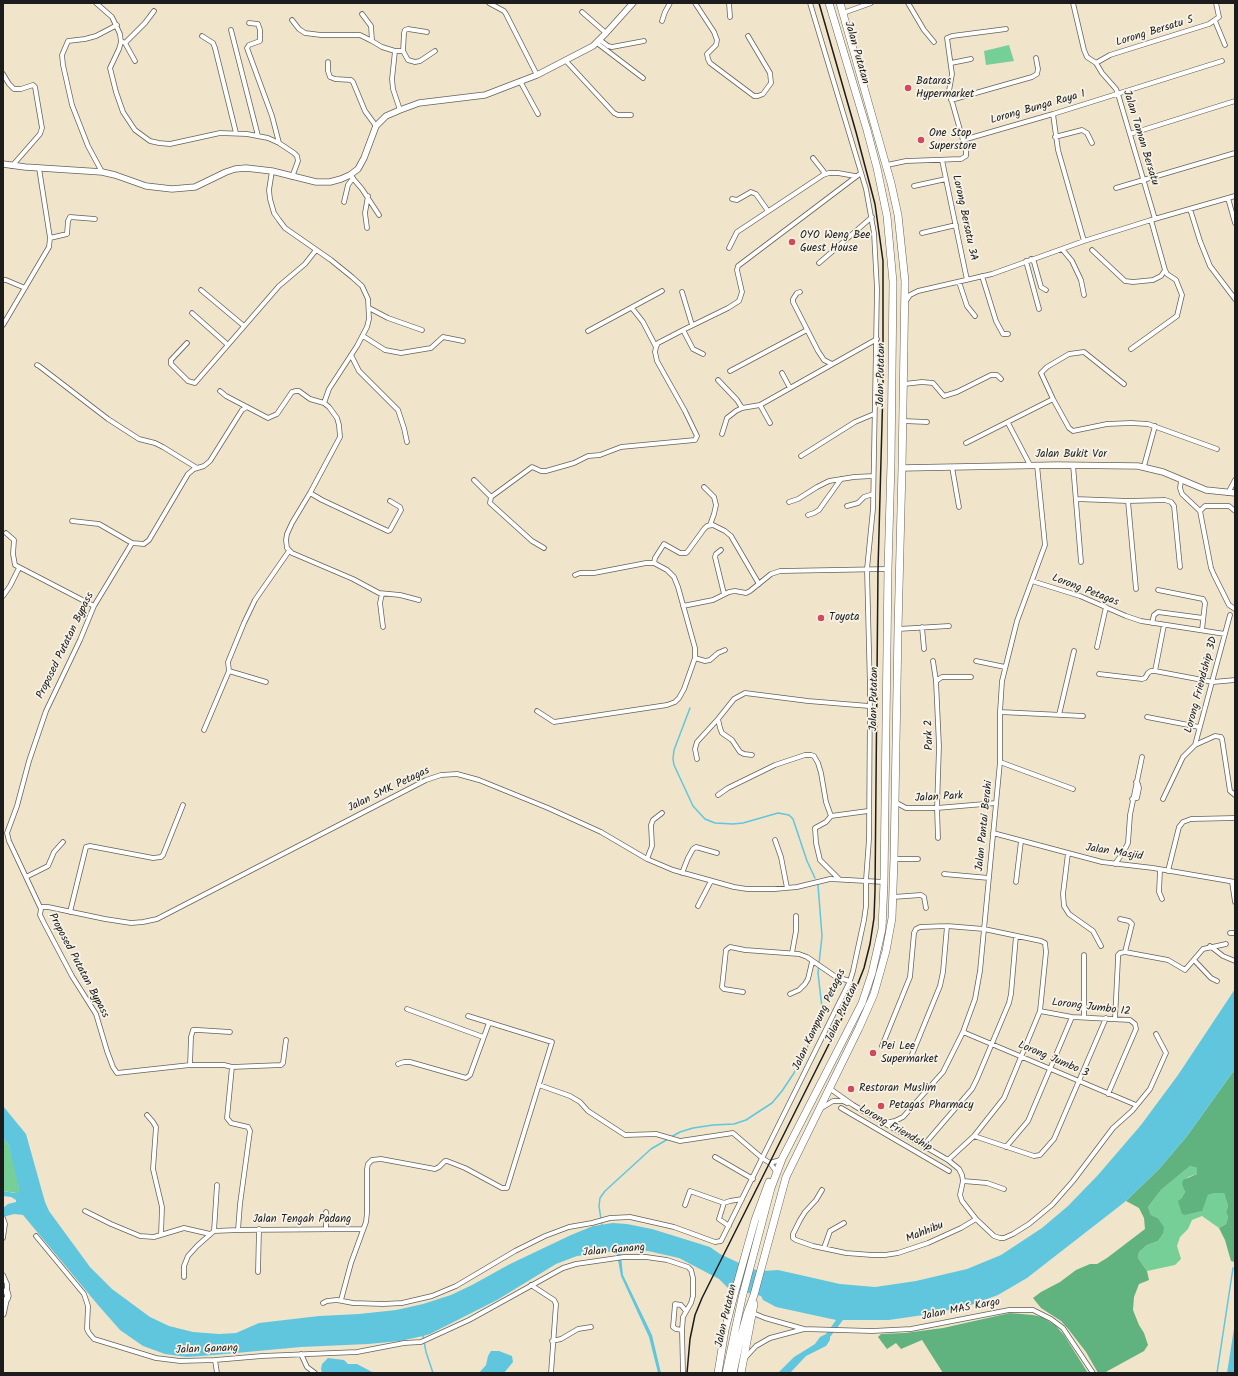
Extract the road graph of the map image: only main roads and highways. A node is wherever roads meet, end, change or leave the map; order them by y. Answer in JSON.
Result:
{"nodes":[{"id":1,"x":633,"y":3,"type":"edge"},
{"id":2,"x":829,"y":3,"type":"edge"},
{"id":3,"x":840,"y":3,"type":"edge"},
{"id":4,"x":843,"y":14,"type":"junction"},
{"id":5,"x":836,"y":25,"type":"junction"},
{"id":6,"x":3,"y":164,"type":"edge"},
{"id":7,"x":902,"y":252,"type":"junction"},
{"id":8,"x":891,"y":254,"type":"junction"},
{"id":9,"x":891,"y":463,"type":"junction"},
{"id":10,"x":902,"y":465,"type":"junction"},
{"id":11,"x":1235,"y":493,"type":"edge"},
{"id":12,"x":898,"y":592,"type":"junction"},
{"id":13,"x":888,"y":593,"type":"junction"},
{"id":14,"x":786,"y":1151,"type":"junction"},
{"id":15,"x":758,"y":1221,"type":"junction"},
{"id":16,"x":5,"y":1292,"type":"edge"},
{"id":17,"x":754,"y":1295,"type":"junction"},
{"id":18,"x":5,"y":1301,"type":"edge"},
{"id":19,"x":3,"y":1314,"type":"edge"},
{"id":20,"x":735,"y":1345,"type":"junction"},
{"id":21,"x":718,"y":1373,"type":"edge"},
{"id":22,"x":726,"y":1373,"type":"edge"},
{"id":23,"x":733,"y":1373,"type":"edge"},
{"id":24,"x":741,"y":1373,"type":"edge"}],
"edges":[{"from":1,"to":6,"type":"main road"},
{"from":2,"to":5,"type":"highway","name":"Jalan Putatan"},
{"from":3,"to":4,"type":"highway","name":"Jalan Putatan"},
{"from":4,"to":5,"type":"highway"},
{"from":4,"to":7,"type":"highway","name":"Jalan Putatan"},
{"from":5,"to":8,"type":"highway","name":"Jalan Putatan"},
{"from":7,"to":8,"type":"highway"},
{"from":7,"to":10,"type":"highway","name":"Jalan Putatan"},
{"from":8,"to":9,"type":"highway","name":"Jalan Putatan"},
{"from":9,"to":10,"type":"highway"},
{"from":9,"to":13,"type":"highway","name":"Jalan Putatan"},
{"from":10,"to":11,"type":"main road","name":"Jalan Bukit Vor"},
{"from":10,"to":12,"type":"highway","name":"Jalan Putatan"},
{"from":12,"to":13,"type":"highway"},
{"from":12,"to":17,"type":"highway","name":"Jalan Putatan"},
{"from":13,"to":14,"type":"highway","name":"Jalan Putatan"},
{"from":14,"to":15,"type":"highway","name":"Jalan Putatan"},
{"from":14,"to":15,"type":"highway"},
{"from":15,"to":20,"type":"highway","name":"Jalan Putatan"},
{"from":15,"to":21,"type":"highway"},
{"from":16,"to":18,"type":"main road"},
{"from":17,"to":20,"type":"highway","name":"Jalan Putatan"},
{"from":17,"to":24,"type":"highway"},
{"from":18,"to":19,"type":"main road"},
{"from":20,"to":22,"type":"highway","name":"Jalan Putatan"},
{"from":20,"to":23,"type":"highway","name":"Jalan Putatan"}]}
